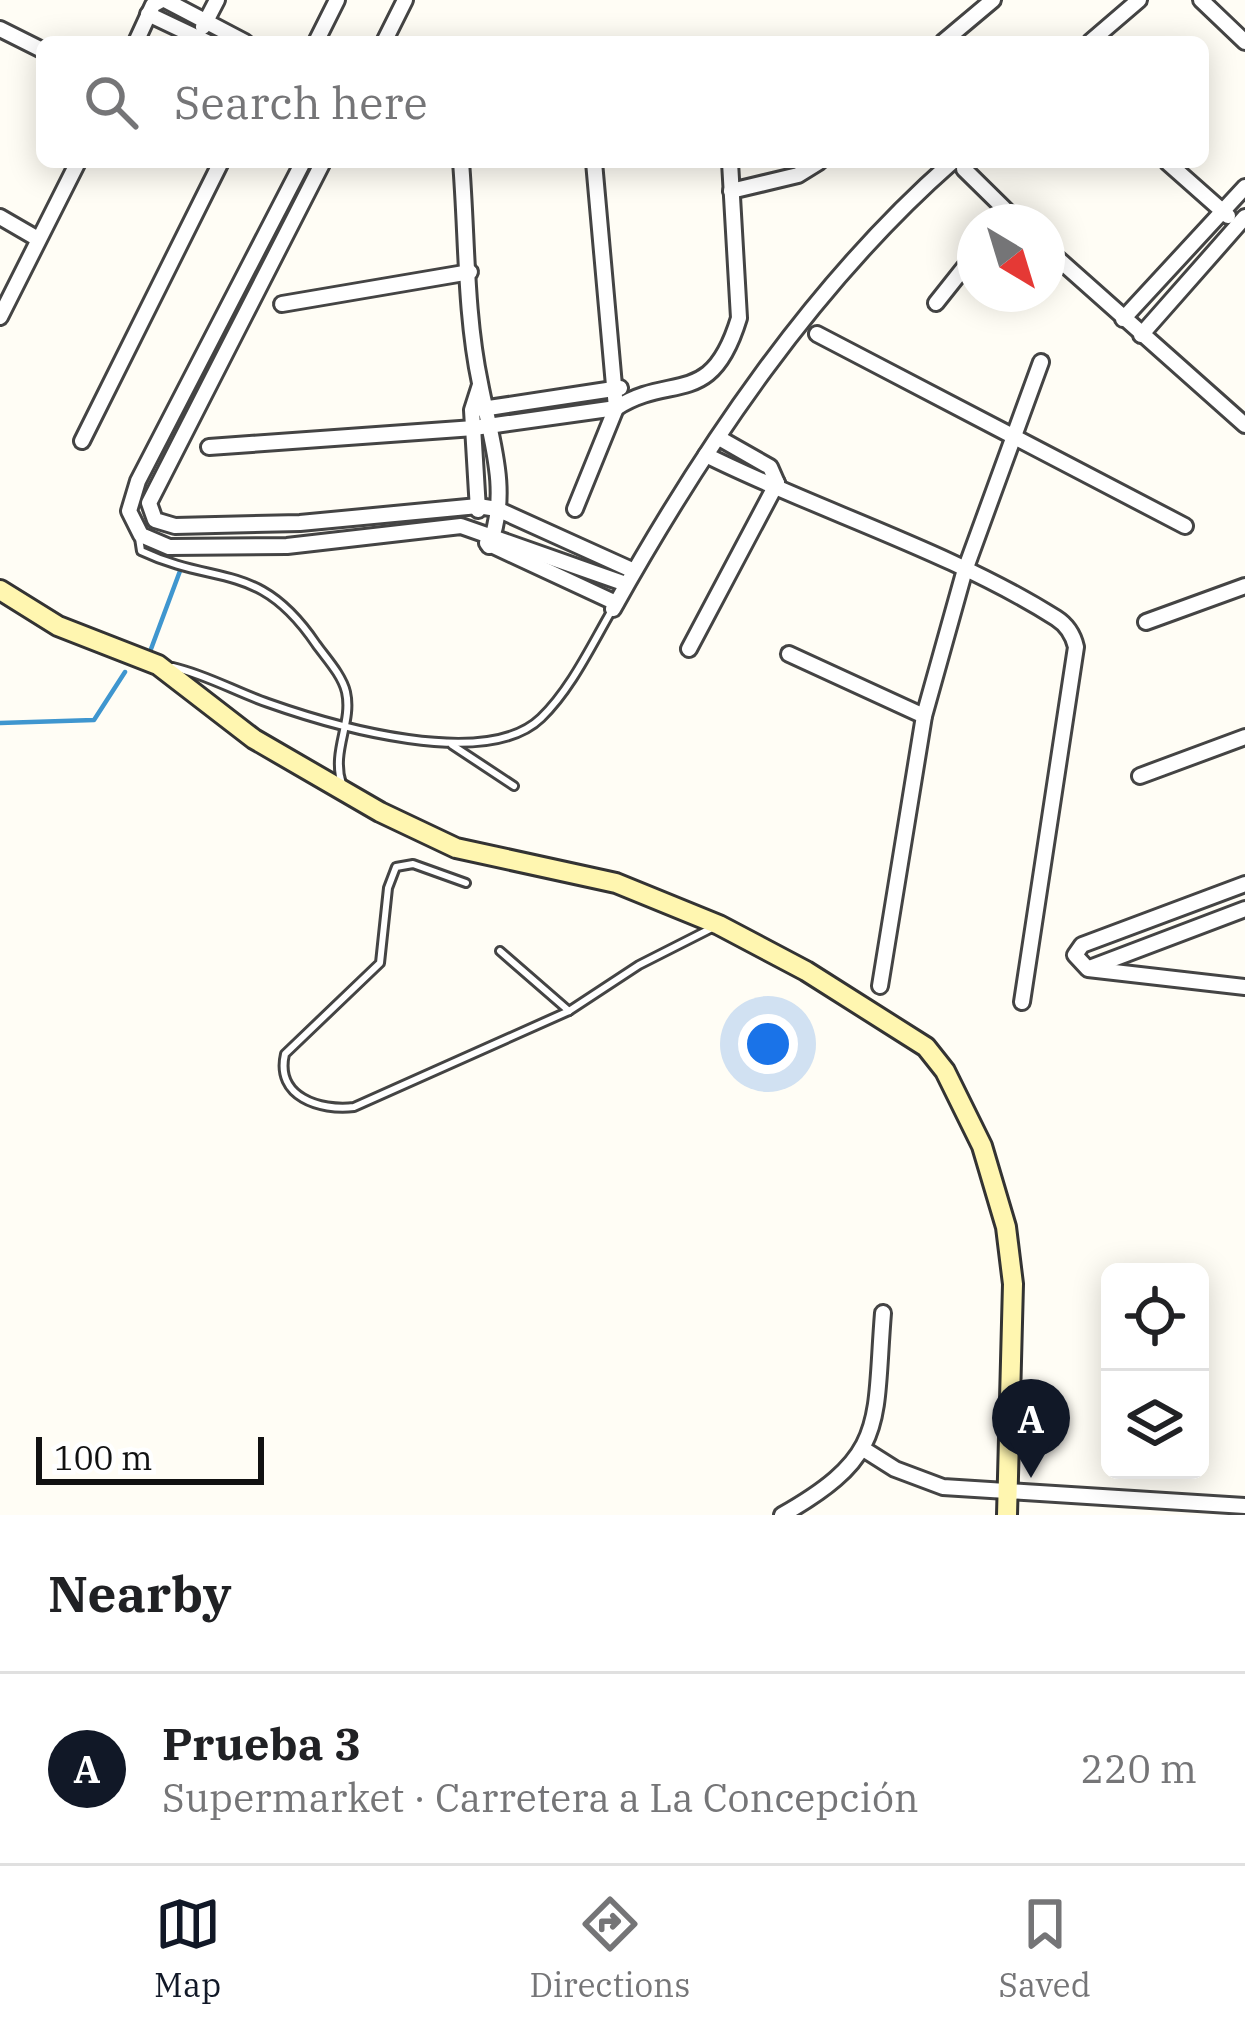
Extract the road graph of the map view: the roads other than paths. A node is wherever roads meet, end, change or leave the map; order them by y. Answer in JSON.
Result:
{"nodes":[{"id":1,"x":164,"y":0,"type":"edge"},
{"id":2,"x":217,"y":0,"type":"edge"},
{"id":3,"x":337,"y":0,"type":"edge"},
{"id":4,"x":405,"y":0,"type":"edge"},
{"id":5,"x":993,"y":0,"type":"edge"},
{"id":6,"x":1138,"y":0,"type":"edge"},
{"id":7,"x":1201,"y":0,"type":"edge"},
{"id":8,"x":148,"y":14,"type":"junction"},
{"id":9,"x":0,"y":29,"type":"edge"},
{"id":10,"x":203,"y":34,"type":"edge"},
{"id":11,"x":139,"y":36,"type":"edge"},
{"id":12,"x":319,"y":36,"type":"edge"},
{"id":13,"x":387,"y":36,"type":"edge"},
{"id":14,"x":950,"y":36,"type":"edge"},
{"id":15,"x":1097,"y":36,"type":"edge"},
{"id":16,"x":1245,"y":42,"type":"edge"},
{"id":17,"x":36,"y":47,"type":"edge"},
{"id":18,"x":75,"y":168,"type":"edge"},
{"id":19,"x":218,"y":168,"type":"edge"},
{"id":20,"x":300,"y":168,"type":"edge"},
{"id":21,"x":320,"y":168,"type":"edge"},
{"id":22,"x":461,"y":168,"type":"edge"},
{"id":23,"x":595,"y":168,"type":"edge"},
{"id":24,"x":730,"y":168,"type":"edge"},
{"id":25,"x":809,"y":168,"type":"edge"},
{"id":26,"x":954,"y":168,"type":"edge"},
{"id":27,"x":961,"y":168,"type":"edge"},
{"id":28,"x":1174,"y":168,"type":"edge"},
{"id":29,"x":1245,"y":187,"type":"edge"},
{"id":30,"x":731,"y":191,"type":"junction"},
{"id":31,"x":995,"y":204,"type":"edge"},
{"id":32,"x":1223,"y":212,"type":"junction"},
{"id":33,"x":0,"y":217,"type":"edge"},
{"id":34,"x":1243,"y":225,"type":"edge"},
{"id":35,"x":38,"y":239,"type":"junction"},
{"id":36,"x":1065,"y":266,"type":"edge"},
{"id":37,"x":470,"y":272,"type":"junction"},
{"id":38,"x":957,"y":277,"type":"edge"},
{"id":39,"x":936,"y":303,"type":"dead end"},
{"id":40,"x":282,"y":304,"type":"dead end"},
{"id":41,"x":0,"y":317,"type":"edge"},
{"id":42,"x":1123,"y":319,"type":"junction"},
{"id":43,"x":817,"y":334,"type":"dead end"},
{"id":44,"x":1141,"y":335,"type":"junction"},
{"id":45,"x":1041,"y":362,"type":"dead end"},
{"id":46,"x":615,"y":385,"type":"junction"},
{"id":47,"x":635,"y":395,"type":"junction"},
{"id":48,"x":616,"y":408,"type":"junction"},
{"id":49,"x":480,"y":409,"type":"junction"},
{"id":50,"x":492,"y":425,"type":"junction"},
{"id":51,"x":1245,"y":425,"type":"edge"},
{"id":52,"x":467,"y":426,"type":"junction"},
{"id":53,"x":1012,"y":437,"type":"junction"},
{"id":54,"x":719,"y":438,"type":"junction"},
{"id":55,"x":82,"y":441,"type":"dead end"},
{"id":56,"x":209,"y":447,"type":"dead end"},
{"id":57,"x":706,"y":455,"type":"junction"},
{"id":58,"x":777,"y":483,"type":"junction"},
{"id":59,"x":478,"y":506,"type":"junction"},
{"id":60,"x":497,"y":509,"type":"junction"},
{"id":61,"x":575,"y":509,"type":"dead end"},
{"id":62,"x":1185,"y":526,"type":"dead end"},
{"id":63,"x":141,"y":535,"type":"junction"},
{"id":64,"x":488,"y":536,"type":"junction"},
{"id":65,"x":575,"y":546,"type":"junction"},
{"id":66,"x":566,"y":563,"type":"junction"},
{"id":67,"x":964,"y":573,"type":"junction"},
{"id":68,"x":630,"y":578,"type":"junction"},
{"id":69,"x":559,"y":579,"type":"junction"},
{"id":70,"x":1245,"y":586,"type":"edge"},
{"id":71,"x":0,"y":590,"type":"edge"},
{"id":72,"x":615,"y":606,"type":"junction"},
{"id":73,"x":1146,"y":622,"type":"dead end"},
{"id":74,"x":689,"y":650,"type":"dead end"},
{"id":75,"x":789,"y":653,"type":"dead end"},
{"id":76,"x":158,"y":664,"type":"junction"},
{"id":77,"x":924,"y":716,"type":"junction"},
{"id":78,"x":344,"y":724,"type":"junction"},
{"id":79,"x":1245,"y":737,"type":"edge"},
{"id":80,"x":451,"y":744,"type":"junction"},
{"id":81,"x":1140,"y":776,"type":"dead end"},
{"id":82,"x":514,"y":786,"type":"dead end"},
{"id":83,"x":347,"y":796,"type":"junction"},
{"id":84,"x":466,"y":883,"type":"dead end"},
{"id":85,"x":1245,"y":884,"type":"edge"},
{"id":86,"x":1245,"y":909,"type":"edge"},
{"id":87,"x":719,"y":925,"type":"junction"},
{"id":88,"x":500,"y":951,"type":"dead end"},
{"id":89,"x":1088,"y":969,"type":"junction"},
{"id":90,"x":880,"y":986,"type":"dead end"},
{"id":91,"x":1245,"y":987,"type":"edge"},
{"id":92,"x":1022,"y":1002,"type":"dead end"},
{"id":93,"x":569,"y":1011,"type":"junction"},
{"id":94,"x":883,"y":1312,"type":"dead end"},
{"id":95,"x":865,"y":1450,"type":"junction"},
{"id":96,"x":1009,"y":1488,"type":"junction"},
{"id":97,"x":1245,"y":1506,"type":"edge"},
{"id":98,"x":782,"y":1515,"type":"edge"},
{"id":99,"x":1007,"y":1515,"type":"edge"}],
"edges":[{"from":1,"to":8,"type":"street"},
{"from":1,"to":10,"type":"street"},
{"from":2,"to":10,"type":"street"},
{"from":3,"to":12,"type":"street"},
{"from":4,"to":13,"type":"street"},
{"from":5,"to":14,"type":"street"},
{"from":6,"to":15,"type":"street"},
{"from":7,"to":16,"type":"street"},
{"from":8,"to":10,"type":"street"},
{"from":8,"to":11,"type":"street"},
{"from":9,"to":17,"type":"street"},
{"from":18,"to":35,"type":"street"},
{"from":19,"to":55,"type":"street"},
{"from":20,"to":63,"type":"street"},
{"from":21,"to":59,"type":"street"},
{"from":22,"to":37,"type":"street"},
{"from":23,"to":46,"type":"street"},
{"from":24,"to":30,"type":"street"},
{"from":25,"to":30,"type":"street"},
{"from":26,"to":54,"type":"street"},
{"from":27,"to":31,"type":"street"},
{"from":28,"to":32,"type":"street"},
{"from":29,"to":32,"type":"street"},
{"from":30,"to":47,"type":"street"},
{"from":32,"to":34,"type":"street"},
{"from":32,"to":42,"type":"street"},
{"from":33,"to":35,"type":"street"},
{"from":34,"to":44,"type":"street"},
{"from":35,"to":41,"type":"street"},
{"from":36,"to":42,"type":"street"},
{"from":37,"to":40,"type":"street"},
{"from":37,"to":49,"type":"street"},
{"from":38,"to":39,"type":"street"},
{"from":42,"to":44,"type":"street"},
{"from":43,"to":53,"type":"street"},
{"from":44,"to":51,"type":"street"},
{"from":45,"to":53,"type":"street"},
{"from":46,"to":47,"type":"street"},
{"from":46,"to":48,"type":"street"},
{"from":46,"to":49,"type":"street"},
{"from":47,"to":48,"type":"street"},
{"from":48,"to":50,"type":"street"},
{"from":48,"to":61,"type":"street"},
{"from":49,"to":50,"type":"street"},
{"from":49,"to":52,"type":"street"},
{"from":50,"to":52,"type":"street"},
{"from":50,"to":60,"type":"street"},
{"from":52,"to":56,"type":"street"},
{"from":52,"to":59,"type":"street"},
{"from":53,"to":62,"type":"street"},
{"from":53,"to":67,"type":"street"},
{"from":54,"to":57,"type":"street"},
{"from":54,"to":58,"type":"street"},
{"from":57,"to":58,"type":"street"},
{"from":57,"to":68,"type":"street"},
{"from":58,"to":67,"type":"street"},
{"from":58,"to":74,"type":"street"},
{"from":59,"to":60,"type":"street"},
{"from":59,"to":64,"type":"street"},
{"from":60,"to":64,"type":"street"},
{"from":60,"to":65,"type":"street"},
{"from":63,"to":64,"type":"street"},
{"from":63,"to":78,"type":"lane"},
{"from":64,"to":66,"type":"street"},
{"from":64,"to":69,"type":"street"},
{"from":65,"to":66,"type":"street"},
{"from":65,"to":68,"type":"street"},
{"from":66,"to":68,"type":"street"},
{"from":66,"to":69,"type":"street"},
{"from":67,"to":77,"type":"street"},
{"from":67,"to":92,"type":"street"},
{"from":68,"to":72,"type":"street"},
{"from":69,"to":72,"type":"street"},
{"from":70,"to":73,"type":"street"},
{"from":71,"to":76,"type":"main road"},
{"from":72,"to":80,"type":"lane"},
{"from":75,"to":77,"type":"street"},
{"from":76,"to":78,"type":"lane"},
{"from":76,"to":83,"type":"main road"},
{"from":77,"to":90,"type":"street"},
{"from":78,"to":80,"type":"lane"},
{"from":78,"to":83,"type":"lane"},
{"from":79,"to":81,"type":"street"},
{"from":80,"to":82,"type":"lane"},
{"from":83,"to":87,"type":"main road"},
{"from":84,"to":93,"type":"lane"},
{"from":85,"to":89,"type":"street"},
{"from":86,"to":89,"type":"street"},
{"from":87,"to":93,"type":"lane"},
{"from":87,"to":96,"type":"main road"},
{"from":88,"to":93,"type":"lane"},
{"from":89,"to":91,"type":"street"},
{"from":94,"to":95,"type":"street"},
{"from":95,"to":96,"type":"street"},
{"from":95,"to":98,"type":"street"},
{"from":96,"to":97,"type":"street"},
{"from":96,"to":99,"type":"main road"}]}
